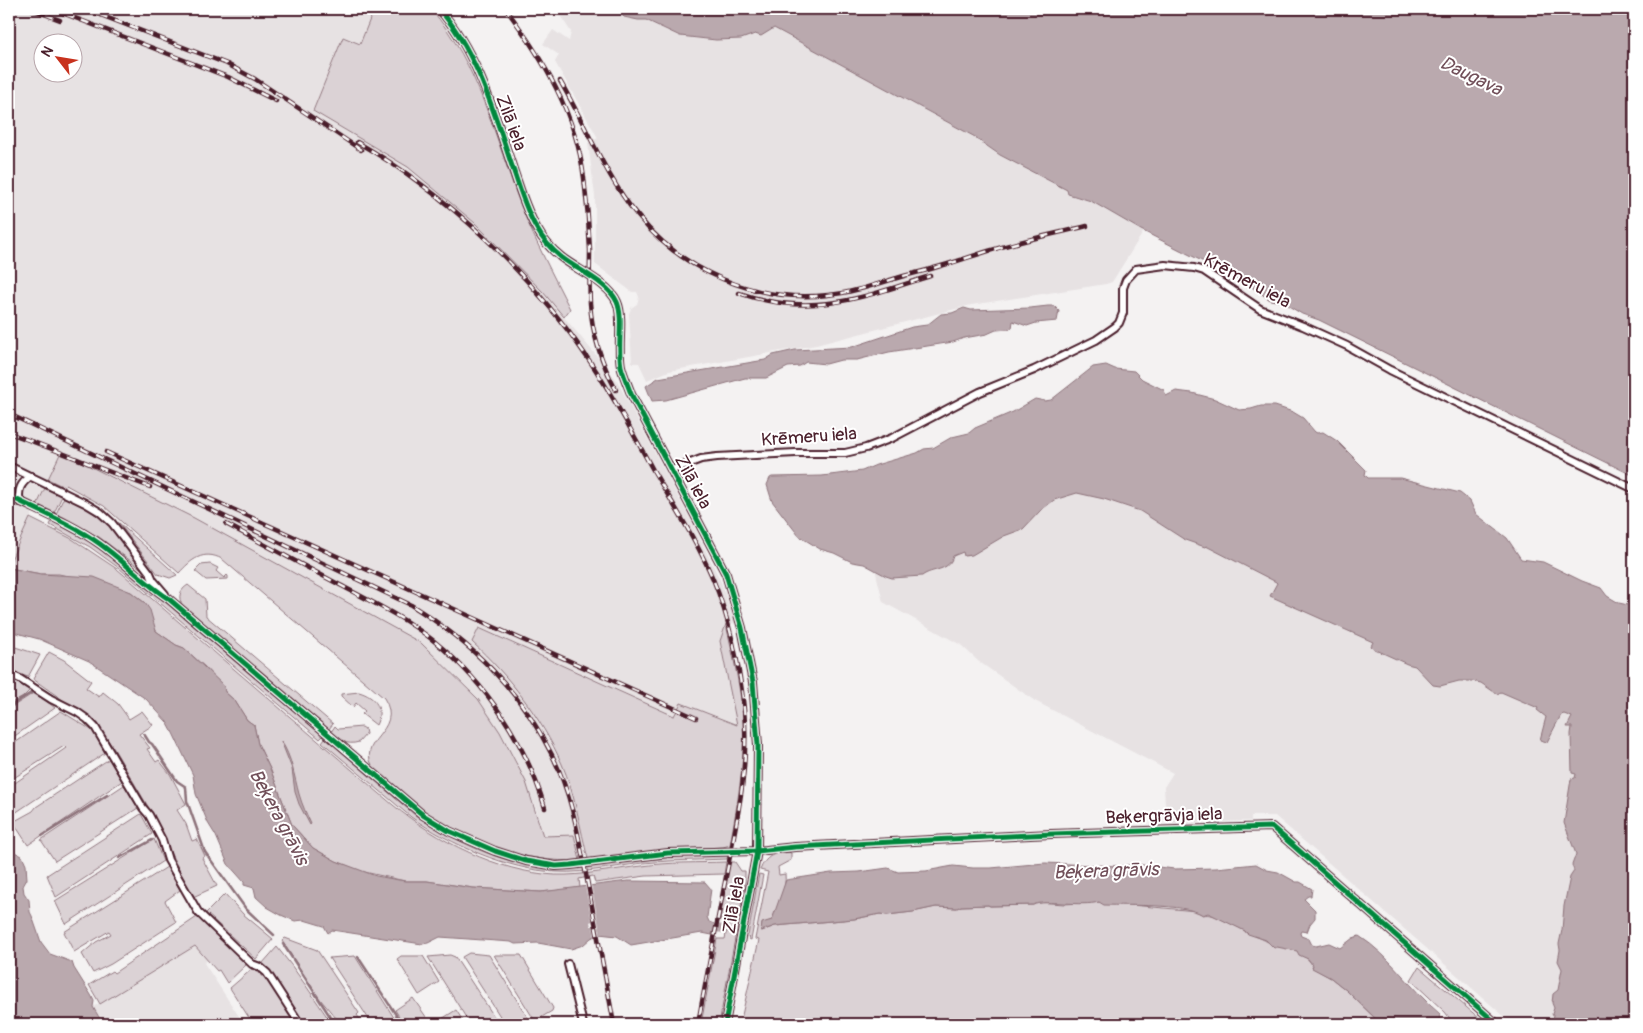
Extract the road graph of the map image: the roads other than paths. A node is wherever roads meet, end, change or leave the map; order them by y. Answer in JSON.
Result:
{"nodes":[{"id":1,"x":439,"y":9,"type":"edge"},
{"id":2,"x":9,"y":466,"type":"edge"},
{"id":3,"x":672,"y":470,"type":"junction"},
{"id":4,"x":30,"y":476,"type":"junction"},
{"id":5,"x":1634,"y":488,"type":"edge"},
{"id":6,"x":9,"y":496,"type":"edge"},
{"id":7,"x":20,"y":502,"type":"junction"},
{"id":8,"x":169,"y":599,"type":"junction"},
{"id":9,"x":9,"y":674,"type":"edge"},
{"id":10,"x":757,"y":851,"type":"junction"},
{"id":11,"x":568,"y":964,"type":"dead end"},
{"id":12,"x":300,"y":1024,"type":"edge"},
{"id":13,"x":584,"y":1024,"type":"edge"},
{"id":14,"x":725,"y":1024,"type":"edge"},
{"id":15,"x":1497,"y":1024,"type":"edge"}],
"edges":[{"from":1,"to":3,"type":"street","name":"Zilā iela"},
{"from":2,"to":4,"type":"street"},
{"from":3,"to":5,"type":"street","name":"Krēmeru iela"},
{"from":3,"to":10,"type":"street","name":"Zilā iela"},
{"from":4,"to":7,"type":"street"},
{"from":4,"to":8,"type":"street"},
{"from":6,"to":7,"type":"street"},
{"from":7,"to":8,"type":"street"},
{"from":8,"to":10,"type":"street","name":"Beķergrāvja iela"},
{"from":9,"to":12,"type":"street"},
{"from":10,"to":14,"type":"street","name":"Zilā iela"},
{"from":10,"to":15,"type":"street","name":"Beķergrāvja iela"},
{"from":11,"to":13,"type":"street"}]}
